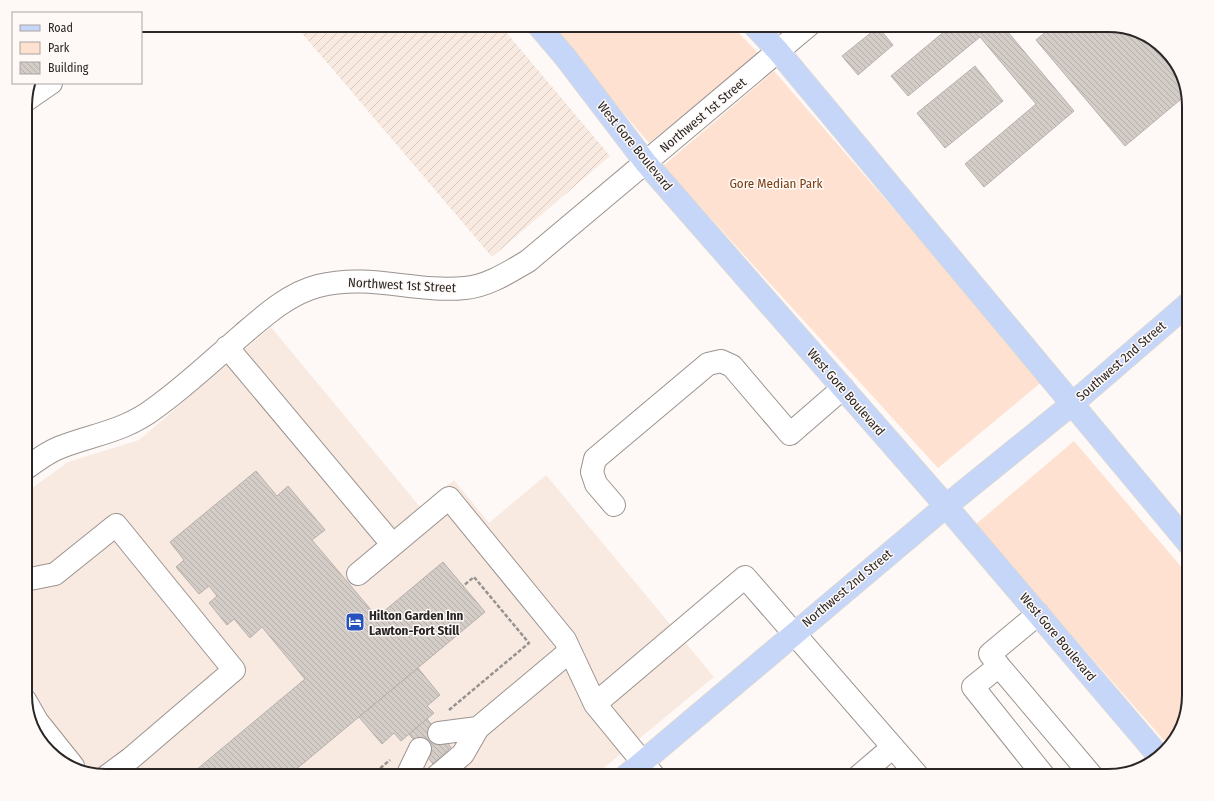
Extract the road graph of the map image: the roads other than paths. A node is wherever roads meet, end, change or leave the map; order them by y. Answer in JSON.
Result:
{"nodes":[{"id":1,"x":544,"y":32,"type":"edge"},
{"id":2,"x":760,"y":32,"type":"edge"},
{"id":3,"x":801,"y":32,"type":"edge"},
{"id":4,"x":778,"y":51,"type":"junction"},
{"id":5,"x":50,"y":84,"type":"edge"},
{"id":6,"x":33,"y":96,"type":"edge"},
{"id":7,"x":646,"y":163,"type":"junction"},
{"id":8,"x":1182,"y":309,"type":"edge"},
{"id":9,"x":227,"y":348,"type":"junction"},
{"id":10,"x":843,"y":388,"type":"junction"},
{"id":11,"x":1072,"y":404,"type":"junction"},
{"id":12,"x":32,"y":464,"type":"edge"},
{"id":13,"x":614,"y":505,"type":"dead end"},
{"id":14,"x":946,"y":506,"type":"junction"},
{"id":15,"x":1182,"y":536,"type":"edge"},
{"id":16,"x":392,"y":544,"type":"junction"},
{"id":17,"x":358,"y":574,"type":"dead end"},
{"id":18,"x":32,"y":579,"type":"edge"},
{"id":19,"x":1038,"y":614,"type":"junction"},
{"id":20,"x":793,"y":634,"type":"junction"},
{"id":21,"x":570,"y":651,"type":"junction"},
{"id":22,"x":999,"y":666,"type":"junction"},
{"id":23,"x":595,"y":704,"type":"junction"},
{"id":24,"x":36,"y":717,"type":"edge"},
{"id":25,"x":478,"y":728,"type":"junction"},
{"id":26,"x":439,"y":733,"type":"dead end"},
{"id":27,"x":893,"y":747,"type":"junction"},
{"id":28,"x":420,"y":749,"type":"dead end"},
{"id":29,"x":1156,"y":752,"type":"edge"},
{"id":30,"x":67,"y":758,"type":"edge"},
{"id":31,"x":116,"y":769,"type":"edge"},
{"id":32,"x":410,"y":769,"type":"edge"},
{"id":33,"x":446,"y":769,"type":"edge"},
{"id":34,"x":648,"y":769,"type":"edge"},
{"id":35,"x":866,"y":769,"type":"edge"},
{"id":36,"x":912,"y":769,"type":"edge"},
{"id":37,"x":1038,"y":769,"type":"edge"},
{"id":38,"x":1086,"y":769,"type":"edge"}],
"edges":[{"from":1,"to":7,"type":"main road","name":"West Gore Boulevard"},
{"from":2,"to":4,"type":"main road"},
{"from":3,"to":4,"type":"street","name":"Northwest 1st Street"},
{"from":4,"to":7,"type":"street","name":"Northwest 1st Street"},
{"from":4,"to":11,"type":"main road"},
{"from":5,"to":6,"type":"street"},
{"from":7,"to":9,"type":"street","name":"Northwest 1st Street"},
{"from":7,"to":10,"type":"main road","name":"West Gore Boulevard"},
{"from":8,"to":11,"type":"main road","name":"Southwest 2nd Street"},
{"from":9,"to":12,"type":"street","name":"Northwest 1st Street"},
{"from":9,"to":16,"type":"street"},
{"from":10,"to":13,"type":"street"},
{"from":10,"to":14,"type":"main road","name":"West Gore Boulevard"},
{"from":11,"to":14,"type":"main road","name":"Northwest 2nd Street"},
{"from":11,"to":15,"type":"main road"},
{"from":14,"to":19,"type":"main road","name":"West Gore Boulevard"},
{"from":14,"to":20,"type":"main road","name":"Northwest 2nd Street"},
{"from":16,"to":17,"type":"street"},
{"from":16,"to":21,"type":"street"},
{"from":18,"to":31,"type":"street"},
{"from":19,"to":22,"type":"street"},
{"from":19,"to":29,"type":"main road","name":"West Gore Boulevard"},
{"from":20,"to":23,"type":"street"},
{"from":20,"to":27,"type":"street"},
{"from":20,"to":34,"type":"main road","name":"Northwest 2nd Street"},
{"from":21,"to":23,"type":"street"},
{"from":21,"to":25,"type":"street"},
{"from":22,"to":37,"type":"street"},
{"from":22,"to":38,"type":"street"},
{"from":23,"to":34,"type":"street"},
{"from":24,"to":30,"type":"street"},
{"from":25,"to":26,"type":"street"},
{"from":25,"to":33,"type":"street"},
{"from":27,"to":35,"type":"street"},
{"from":27,"to":36,"type":"street"},
{"from":28,"to":32,"type":"street"}]}
